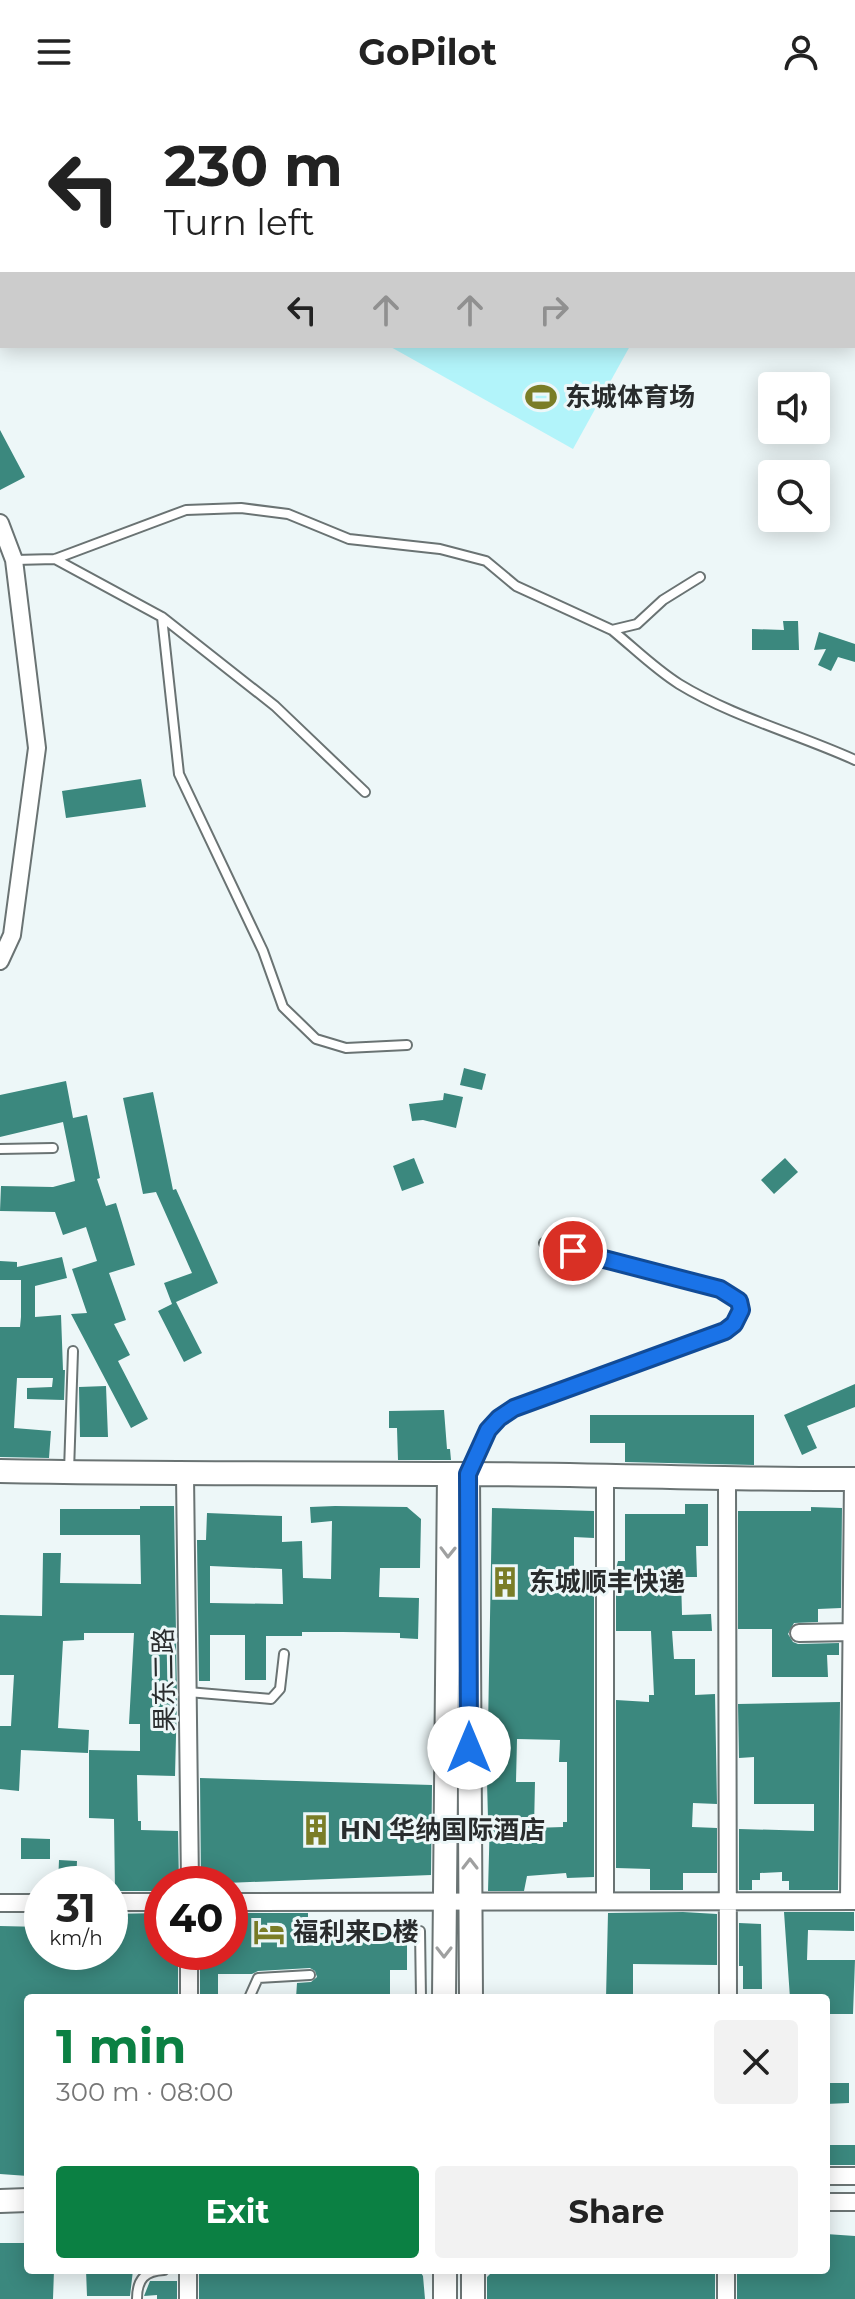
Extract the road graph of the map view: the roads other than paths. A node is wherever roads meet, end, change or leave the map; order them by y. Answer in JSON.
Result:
{"nodes":[{"id":1,"x":0,"y":523,"type":"edge"},
{"id":2,"x":55,"y":559,"type":"junction"},
{"id":3,"x":14,"y":560,"type":"junction"},
{"id":4,"x":700,"y":577,"type":"dead end"},
{"id":5,"x":162,"y":617,"type":"junction"},
{"id":6,"x":612,"y":630,"type":"junction"},
{"id":7,"x":855,"y":760,"type":"edge"},
{"id":8,"x":365,"y":792,"type":"dead end"},
{"id":9,"x":0,"y":961,"type":"edge"},
{"id":10,"x":407,"y":1045,"type":"dead end"},
{"id":11,"x":53,"y":1148,"type":"dead end"},
{"id":12,"x":0,"y":1149,"type":"edge"},
{"id":13,"x":544,"y":1243,"type":"dead end"},
{"id":14,"x":73,"y":1351,"type":"dead end"},
{"id":15,"x":0,"y":1471,"type":"edge"},
{"id":16,"x":69,"y":1472,"type":"junction"},
{"id":17,"x":458,"y":1474,"type":"junction"},
{"id":18,"x":185,"y":1475,"type":"junction"},
{"id":19,"x":605,"y":1476,"type":"junction"},
{"id":20,"x":854,"y":1478,"type":"edge"},
{"id":21,"x":727,"y":1479,"type":"junction"},
{"id":22,"x":853,"y":1632,"type":"edge"},
{"id":23,"x":799,"y":1633,"type":"dead end"},
{"id":24,"x":284,"y":1654,"type":"dead end"},
{"id":25,"x":188,"y":1692,"type":"junction"},
{"id":26,"x":190,"y":1866,"type":"edge"},
{"id":27,"x":470,"y":1900,"type":"junction"},
{"id":28,"x":605,"y":1901,"type":"junction"},
{"id":29,"x":730,"y":1901,"type":"junction"},
{"id":30,"x":852,"y":1901,"type":"edge"},
{"id":31,"x":248,"y":1902,"type":"edge"},
{"id":32,"x":443,"y":1902,"type":"junction"},
{"id":33,"x":0,"y":1903,"type":"edge"},
{"id":34,"x":24,"y":1903,"type":"edge"},
{"id":35,"x":420,"y":1931,"type":"dead end"},
{"id":36,"x":189,"y":1970,"type":"edge"},
{"id":37,"x":310,"y":1975,"type":"dead end"},
{"id":38,"x":189,"y":1994,"type":"edge"},
{"id":39,"x":251,"y":1994,"type":"edge"},
{"id":40,"x":421,"y":1994,"type":"edge"},
{"id":41,"x":444,"y":1994,"type":"edge"},
{"id":42,"x":471,"y":1994,"type":"edge"},
{"id":43,"x":728,"y":1994,"type":"edge"},
{"id":44,"x":830,"y":2176,"type":"edge"},
{"id":45,"x":855,"y":2176,"type":"edge"},
{"id":46,"x":24,"y":2200,"type":"edge"},
{"id":47,"x":0,"y":2201,"type":"edge"},
{"id":48,"x":830,"y":2202,"type":"edge"},
{"id":49,"x":855,"y":2202,"type":"edge"},
{"id":50,"x":146,"y":2274,"type":"edge"},
{"id":51,"x":188,"y":2274,"type":"edge"},
{"id":52,"x":445,"y":2274,"type":"edge"},
{"id":53,"x":473,"y":2274,"type":"edge"},
{"id":54,"x":726,"y":2274,"type":"edge"},
{"id":55,"x":137,"y":2299,"type":"edge"},
{"id":56,"x":188,"y":2299,"type":"edge"},
{"id":57,"x":445,"y":2299,"type":"edge"},
{"id":58,"x":473,"y":2299,"type":"edge"},
{"id":59,"x":726,"y":2299,"type":"edge"}],
"edges":[{"from":1,"to":3,"type":"street"},
{"from":2,"to":3,"type":"lane"},
{"from":2,"to":5,"type":"lane"},
{"from":2,"to":6,"type":"lane"},
{"from":3,"to":9,"type":"street"},
{"from":4,"to":6,"type":"lane"},
{"from":5,"to":8,"type":"lane"},
{"from":5,"to":10,"type":"lane"},
{"from":6,"to":7,"type":"lane"},
{"from":11,"to":12,"type":"lane"},
{"from":13,"to":17,"type":"lane"},
{"from":14,"to":16,"type":"lane"},
{"from":15,"to":16,"type":"street"},
{"from":16,"to":18,"type":"street"},
{"from":17,"to":18,"type":"street"},
{"from":17,"to":19,"type":"street"},
{"from":27,"to":17,"type":"street","one_way":true},
{"from":17,"to":32,"type":"street","one_way":true},
{"from":18,"to":25,"type":"street","name":"果东二路"},
{"from":19,"to":21,"type":"street"},
{"from":19,"to":28,"type":"street"},
{"from":20,"to":21,"type":"street"},
{"from":20,"to":22,"type":"street"},
{"from":21,"to":29,"type":"street"},
{"from":22,"to":23,"type":"street"},
{"from":22,"to":30,"type":"street"},
{"from":24,"to":25,"type":"lane"},
{"from":25,"to":26,"type":"street","name":"果东二路"},
{"from":27,"to":28,"type":"street"},
{"from":27,"to":32,"type":"street"},
{"from":27,"to":42,"type":"street"},
{"from":28,"to":29,"type":"street"},
{"from":29,"to":30,"type":"street"},
{"from":29,"to":43,"type":"street"},
{"from":31,"to":32,"type":"street"},
{"from":32,"to":41,"type":"street","one_way":true},
{"from":33,"to":34,"type":"street"},
{"from":35,"to":40,"type":"lane"},
{"from":36,"to":38,"type":"street"},
{"from":37,"to":39,"type":"lane"},
{"from":44,"to":45,"type":"street"},
{"from":46,"to":47,"type":"street"},
{"from":48,"to":49,"type":"street"},
{"from":50,"to":55,"type":"lane"},
{"from":51,"to":56,"type":"street"},
{"from":52,"to":57,"type":"street"},
{"from":53,"to":58,"type":"street"},
{"from":54,"to":59,"type":"street"}]}
